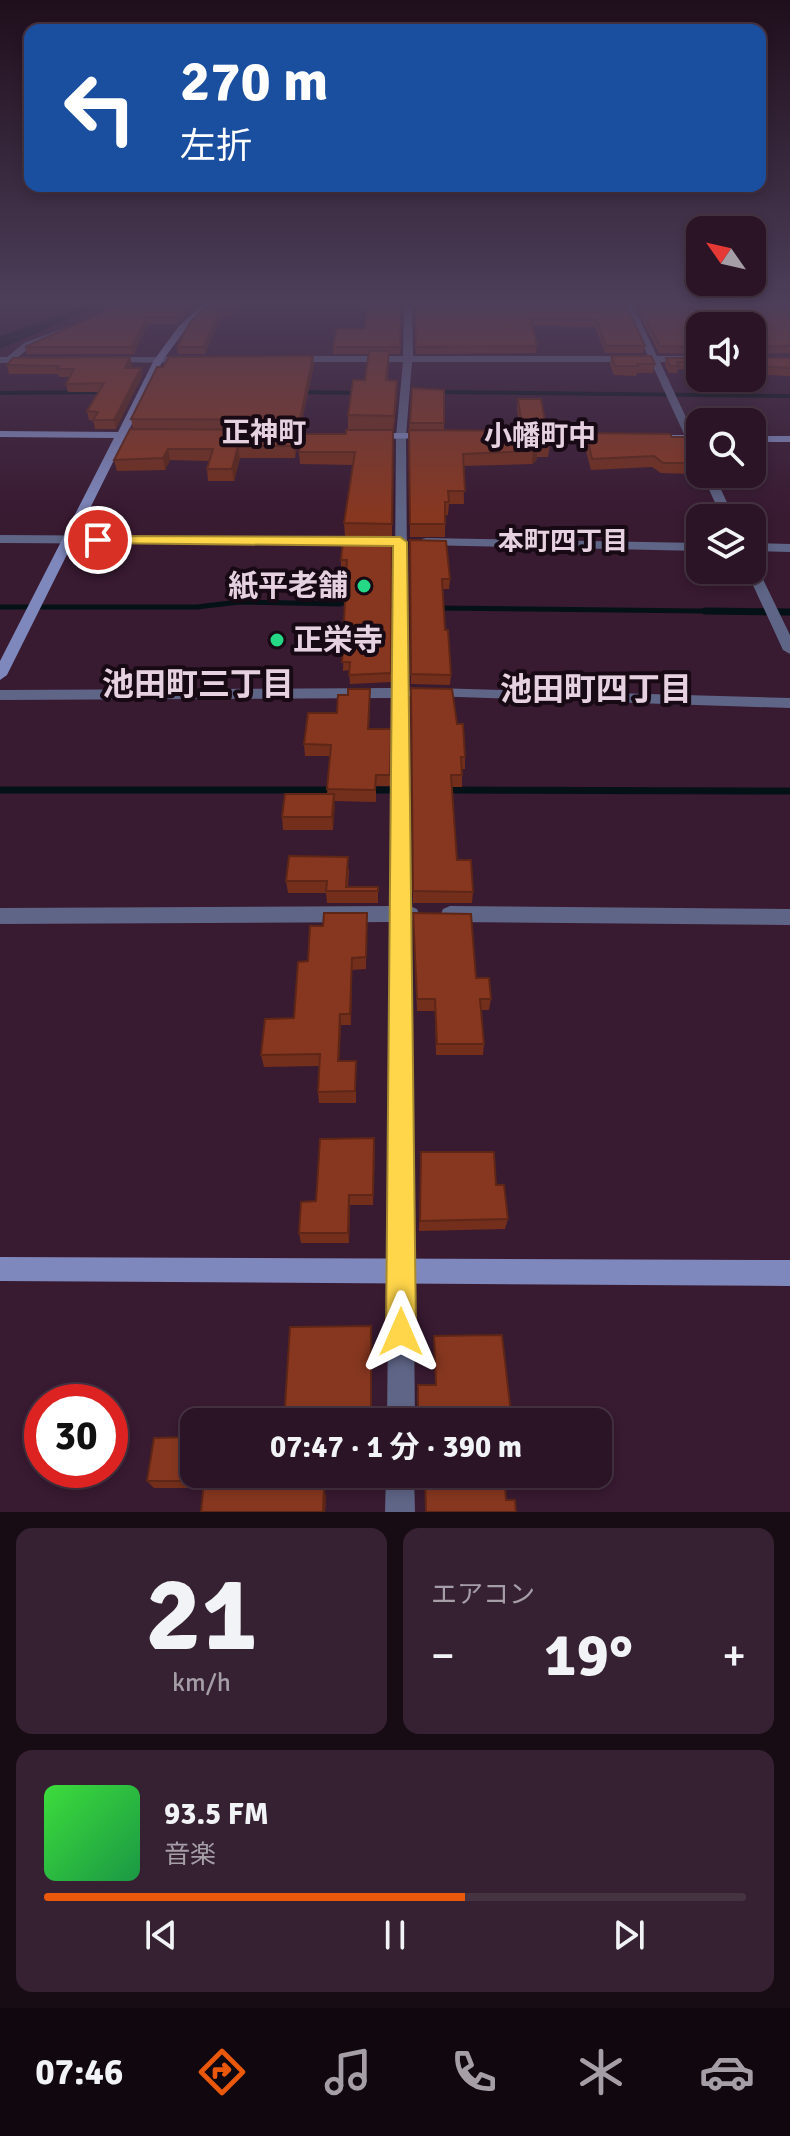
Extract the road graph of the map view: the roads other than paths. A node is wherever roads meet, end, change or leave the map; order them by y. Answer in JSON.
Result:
{"nodes":[{"id":1,"x":153,"y":372,"type":"edge"},
{"id":2,"x":407,"y":372,"type":"edge"},
{"id":3,"x":661,"y":372,"type":"edge"},
{"id":4,"x":686,"y":421,"type":"edge"},
{"id":5,"x":0,"y":434,"type":"edge"},
{"id":6,"x":121,"y":435,"type":"junction"},
{"id":7,"x":152,"y":435,"type":"edge"},
{"id":8,"x":354,"y":436,"type":"edge"},
{"id":9,"x":401,"y":436,"type":"junction"},
{"id":10,"x":446,"y":437,"type":"edge"},
{"id":11,"x":523,"y":437,"type":"edge"},
{"id":12,"x":614,"y":438,"type":"edge"},
{"id":13,"x":660,"y":438,"type":"edge"},
{"id":14,"x":686,"y":438,"type":"edge"},
{"id":15,"x":766,"y":439,"type":"edge"},
{"id":16,"x":790,"y":439,"type":"edge"},
{"id":17,"x":0,"y":539,"type":"edge"},
{"id":18,"x":68,"y":540,"type":"junction"},
{"id":19,"x":368,"y":542,"type":"edge"},
{"id":20,"x":392,"y":542,"type":"junction"},
{"id":21,"x":686,"y":547,"type":"edge"},
{"id":22,"x":766,"y":547,"type":"edge"},
{"id":23,"x":790,"y":548,"type":"edge"},
{"id":24,"x":759,"y":584,"type":"edge"},
{"id":25,"x":790,"y":650,"type":"edge"},
{"id":26,"x":0,"y":675,"type":"edge"},
{"id":27,"x":399,"y":692,"type":"junction"},
{"id":28,"x":0,"y":695,"type":"edge"},
{"id":29,"x":790,"y":703,"type":"edge"},
{"id":30,"x":402,"y":914,"type":"junction"},
{"id":31,"x":0,"y":916,"type":"edge"},
{"id":32,"x":790,"y":917,"type":"edge"},
{"id":33,"x":0,"y":1269,"type":"edge"},
{"id":34,"x":402,"y":1271,"type":"junction"},
{"id":35,"x":790,"y":1273,"type":"edge"},
{"id":36,"x":401,"y":1408,"type":"edge"},
{"id":37,"x":400,"y":1488,"type":"edge"},
{"id":38,"x":400,"y":1512,"type":"edge"}],
"edges":[{"from":1,"to":6,"type":"street"},
{"from":2,"to":9,"type":"street"},
{"from":3,"to":4,"type":"street"},
{"from":5,"to":6,"type":"street"},
{"from":6,"to":7,"type":"street"},
{"from":6,"to":18,"type":"street"},
{"from":8,"to":9,"type":"street"},
{"from":9,"to":10,"type":"street"},
{"from":9,"to":20,"type":"street"},
{"from":11,"to":12,"type":"street"},
{"from":13,"to":14,"type":"street"},
{"from":15,"to":16,"type":"street"},
{"from":17,"to":18,"type":"street"},
{"from":18,"to":19,"type":"street"},
{"from":18,"to":26,"type":"street"},
{"from":20,"to":21,"type":"street"},
{"from":20,"to":27,"type":"street"},
{"from":22,"to":23,"type":"street"},
{"from":24,"to":25,"type":"street"},
{"from":27,"to":28,"type":"street"},
{"from":27,"to":29,"type":"street"},
{"from":27,"to":30,"type":"street"},
{"from":30,"to":31,"type":"street"},
{"from":30,"to":32,"type":"street"},
{"from":30,"to":34,"type":"street"},
{"from":33,"to":34,"type":"street"},
{"from":34,"to":35,"type":"street"},
{"from":34,"to":36,"type":"street"},
{"from":37,"to":38,"type":"street"}]}
